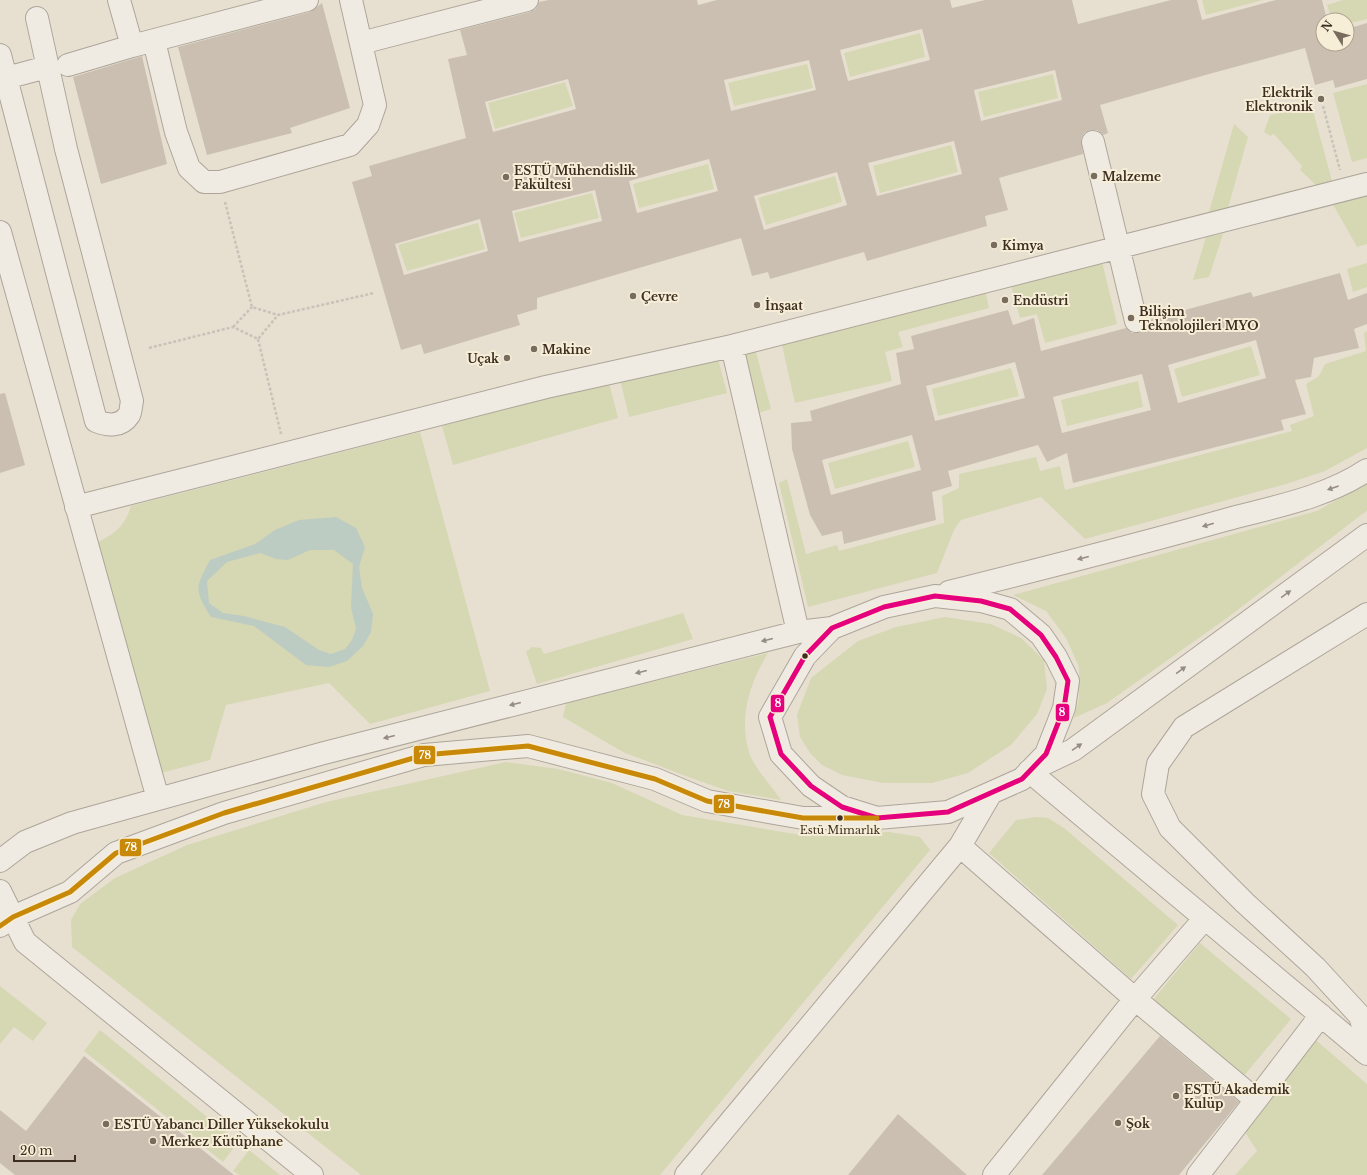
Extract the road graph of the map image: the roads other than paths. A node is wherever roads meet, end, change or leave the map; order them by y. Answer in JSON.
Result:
{"nodes":[{"id":1,"x":119,"y":0,"type":"edge"},
{"id":2,"x":307,"y":0,"type":"edge"},
{"id":3,"x":351,"y":0,"type":"edge"},
{"id":4,"x":527,"y":0,"type":"edge"},
{"id":5,"x":37,"y":18,"type":"dead end"},
{"id":6,"x":154,"y":41,"type":"junction"},
{"id":7,"x":361,"y":44,"type":"junction"},
{"id":8,"x":132,"y":46,"type":"junction"},
{"id":9,"x":0,"y":55,"type":"edge"},
{"id":10,"x":68,"y":65,"type":"dead end"},
{"id":11,"x":47,"y":67,"type":"junction"},
{"id":12,"x":6,"y":78,"type":"junction"},
{"id":13,"x":1093,"y":142,"type":"dead end"},
{"id":14,"x":1367,"y":184,"type":"edge"},
{"id":15,"x":0,"y":232,"type":"edge"},
{"id":16,"x":1119,"y":248,"type":"junction"},
{"id":17,"x":1136,"y":321,"type":"dead end"},
{"id":18,"x":732,"y":346,"type":"junction"},
{"id":19,"x":1367,"y":470,"type":"edge"},
{"id":20,"x":76,"y":507,"type":"junction"},
{"id":21,"x":1367,"y":535,"type":"edge"},
{"id":22,"x":934,"y":596,"type":"junction"},
{"id":23,"x":1367,"y":614,"type":"edge"},
{"id":24,"x":832,"y":628,"type":"junction"},
{"id":25,"x":798,"y":632,"type":"junction"},
{"id":26,"x":1030,"y":771,"type":"junction"},
{"id":27,"x":991,"y":793,"type":"junction"},
{"id":28,"x":158,"y":800,"type":"junction"},
{"id":29,"x":877,"y":818,"type":"junction"},
{"id":30,"x":960,"y":846,"type":"junction"},
{"id":31,"x":0,"y":861,"type":"edge"},
{"id":32,"x":0,"y":891,"type":"edge"},
{"id":33,"x":1205,"y":918,"type":"junction"},
{"id":34,"x":6,"y":921,"type":"edge"},
{"id":35,"x":1135,"y":999,"type":"junction"},
{"id":36,"x":1321,"y":1015,"type":"junction"},
{"id":37,"x":1365,"y":1052,"type":"edge"},
{"id":38,"x":1256,"y":1100,"type":"junction"},
{"id":39,"x":312,"y":1175,"type":"edge"},
{"id":40,"x":686,"y":1175,"type":"edge"},
{"id":41,"x":994,"y":1175,"type":"edge"},
{"id":42,"x":1198,"y":1175,"type":"edge"}],
"edges":[{"from":1,"to":8,"type":"street"},
{"from":2,"to":6,"type":"street"},
{"from":3,"to":7,"type":"street"},
{"from":4,"to":7,"type":"street"},
{"from":5,"to":11,"type":"street"},
{"from":6,"to":7,"type":"street"},
{"from":6,"to":8,"type":"street"},
{"from":8,"to":10,"type":"street"},
{"from":9,"to":12,"type":"street"},
{"from":11,"to":12,"type":"street"},
{"from":11,"to":12,"type":"street"},
{"from":13,"to":16,"type":"street"},
{"from":14,"to":16,"type":"street"},
{"from":15,"to":20,"type":"street"},
{"from":16,"to":17,"type":"street"},
{"from":16,"to":18,"type":"street"},
{"from":18,"to":20,"type":"street"},
{"from":18,"to":25,"type":"street"},
{"from":19,"to":22,"type":"street","one_way":true},
{"from":20,"to":28,"type":"street"},
{"from":26,"to":21,"type":"street","one_way":true},
{"from":22,"to":24,"type":"street"},
{"from":22,"to":26,"type":"street"},
{"from":23,"to":37,"type":"street"},
{"from":24,"to":25,"type":"street"},
{"from":24,"to":29,"type":"street"},
{"from":25,"to":28,"type":"street","one_way":true},
{"from":26,"to":27,"type":"street"},
{"from":26,"to":33,"type":"street"},
{"from":27,"to":29,"type":"street"},
{"from":27,"to":30,"type":"street"},
{"from":28,"to":31,"type":"street"},
{"from":29,"to":34,"type":"street"},
{"from":30,"to":35,"type":"street"},
{"from":30,"to":40,"type":"street"},
{"from":32,"to":34,"type":"street"},
{"from":33,"to":35,"type":"street"},
{"from":33,"to":36,"type":"street"},
{"from":34,"to":39,"type":"street"},
{"from":35,"to":38,"type":"street"},
{"from":35,"to":41,"type":"street"},
{"from":36,"to":37,"type":"street"},
{"from":36,"to":38,"type":"street"},
{"from":38,"to":42,"type":"street"}]}
